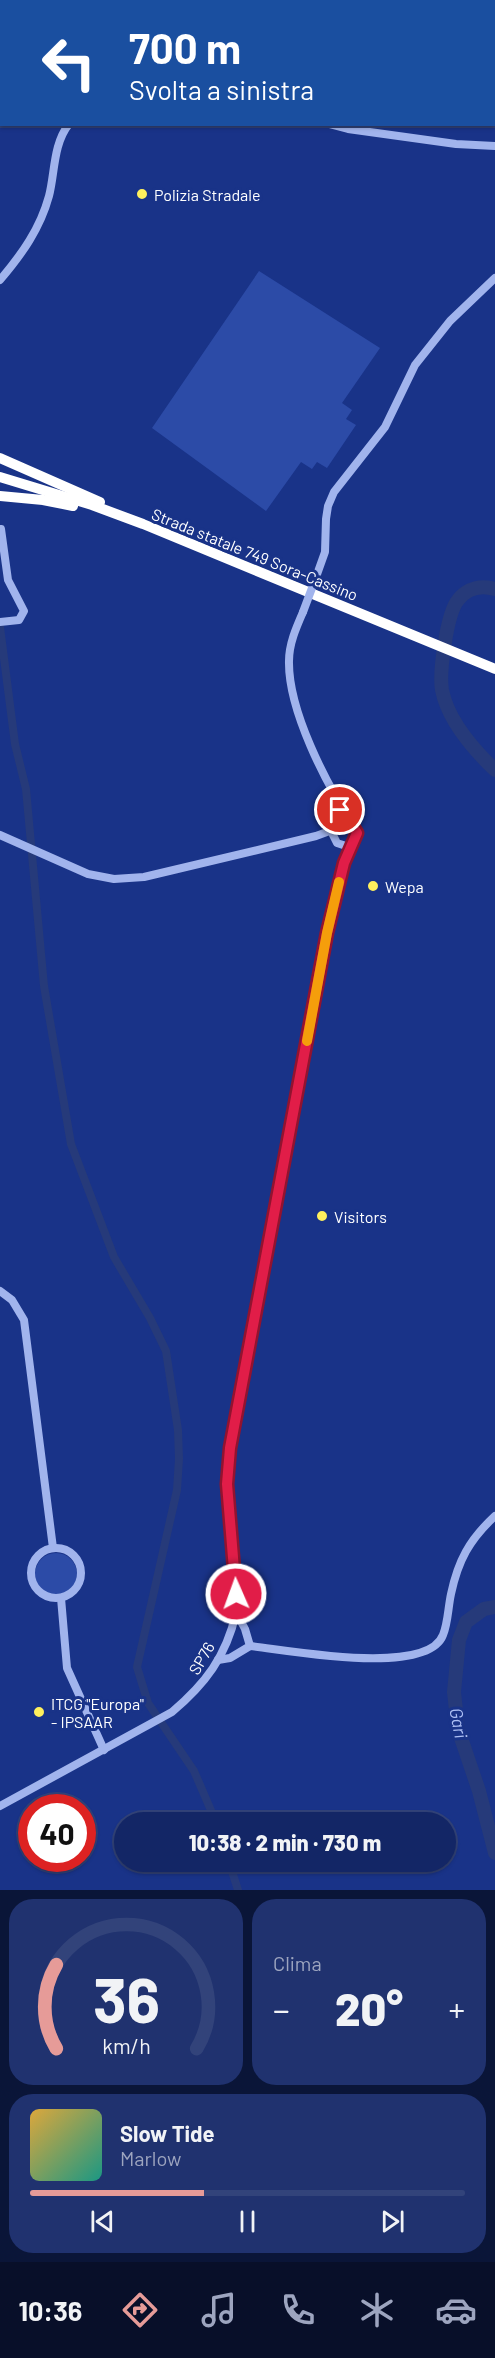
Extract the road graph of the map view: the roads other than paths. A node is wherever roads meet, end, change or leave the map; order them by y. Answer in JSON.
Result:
{"nodes":[{"id":1,"x":68,"y":126,"type":"edge"},
{"id":2,"x":337,"y":126,"type":"edge"},
{"id":3,"x":495,"y":146,"type":"edge"},
{"id":4,"x":495,"y":278,"type":"edge"},
{"id":5,"x":0,"y":280,"type":"edge"},
{"id":6,"x":0,"y":459,"type":"edge"},
{"id":7,"x":0,"y":477,"type":"edge"},
{"id":8,"x":0,"y":496,"type":"edge"},
{"id":9,"x":143,"y":524,"type":"junction"},
{"id":10,"x":1,"y":529,"type":"edge"},
{"id":11,"x":0,"y":622,"type":"edge"},
{"id":12,"x":495,"y":669,"type":"edge"},
{"id":13,"x":341,"y":807,"type":"junction"},
{"id":14,"x":353,"y":824,"type":"junction"},
{"id":15,"x":336,"y":827,"type":"junction"},
{"id":16,"x":316,"y":836,"type":"junction"},
{"id":17,"x":1,"y":837,"type":"edge"},
{"id":18,"x":337,"y":842,"type":"junction"},
{"id":19,"x":355,"y":842,"type":"junction"},
{"id":20,"x":344,"y":863,"type":"junction"},
{"id":21,"x":0,"y":1291,"type":"edge"},
{"id":22,"x":495,"y":1516,"type":"edge"},
{"id":23,"x":54,"y":1548,"type":"junction"},
{"id":24,"x":61,"y":1598,"type":"junction"},
{"id":25,"x":236,"y":1612,"type":"junction"},
{"id":26,"x":250,"y":1646,"type":"junction"},
{"id":27,"x":218,"y":1660,"type":"junction"},
{"id":28,"x":104,"y":1750,"type":"junction"},
{"id":29,"x":0,"y":1806,"type":"edge"}],
"edges":[{"from":1,"to":5,"type":"street"},
{"from":2,"to":3,"type":"street"},
{"from":4,"to":13,"type":"street","bridge":true},
{"from":6,"to":9,"type":"highway"},
{"from":7,"to":9,"type":"highway","name":"Strada statale 749 Sora-Cassino"},
{"from":8,"to":9,"type":"highway"},
{"from":9,"to":12,"type":"highway","name":"Strada statale 749 Sora-Cassino"},
{"from":10,"to":11,"type":"street"},
{"from":13,"to":14,"type":"street"},
{"from":13,"to":15,"type":"street"},
{"from":14,"to":15,"type":"street"},
{"from":14,"to":19,"type":"street"},
{"from":15,"to":16,"type":"street"},
{"from":15,"to":18,"type":"street"},
{"from":16,"to":17,"type":"street"},
{"from":16,"to":18,"type":"street"},
{"from":18,"to":19,"type":"street"},
{"from":18,"to":20,"type":"street"},
{"from":19,"to":20,"type":"street","name":"SP76"},
{"from":20,"to":25,"type":"street","name":"SP76"},
{"from":21,"to":23,"type":"street"},
{"from":22,"to":26,"type":"street"},
{"from":23,"to":24,"type":"street"},
{"from":23,"to":24,"type":"street"},
{"from":24,"to":28,"type":"street"},
{"from":25,"to":26,"type":"street"},
{"from":25,"to":27,"type":"street","name":"SP76"},
{"from":26,"to":27,"type":"street"},
{"from":27,"to":28,"type":"street","name":"SP76"},
{"from":28,"to":29,"type":"street","name":"SP76"}]}
